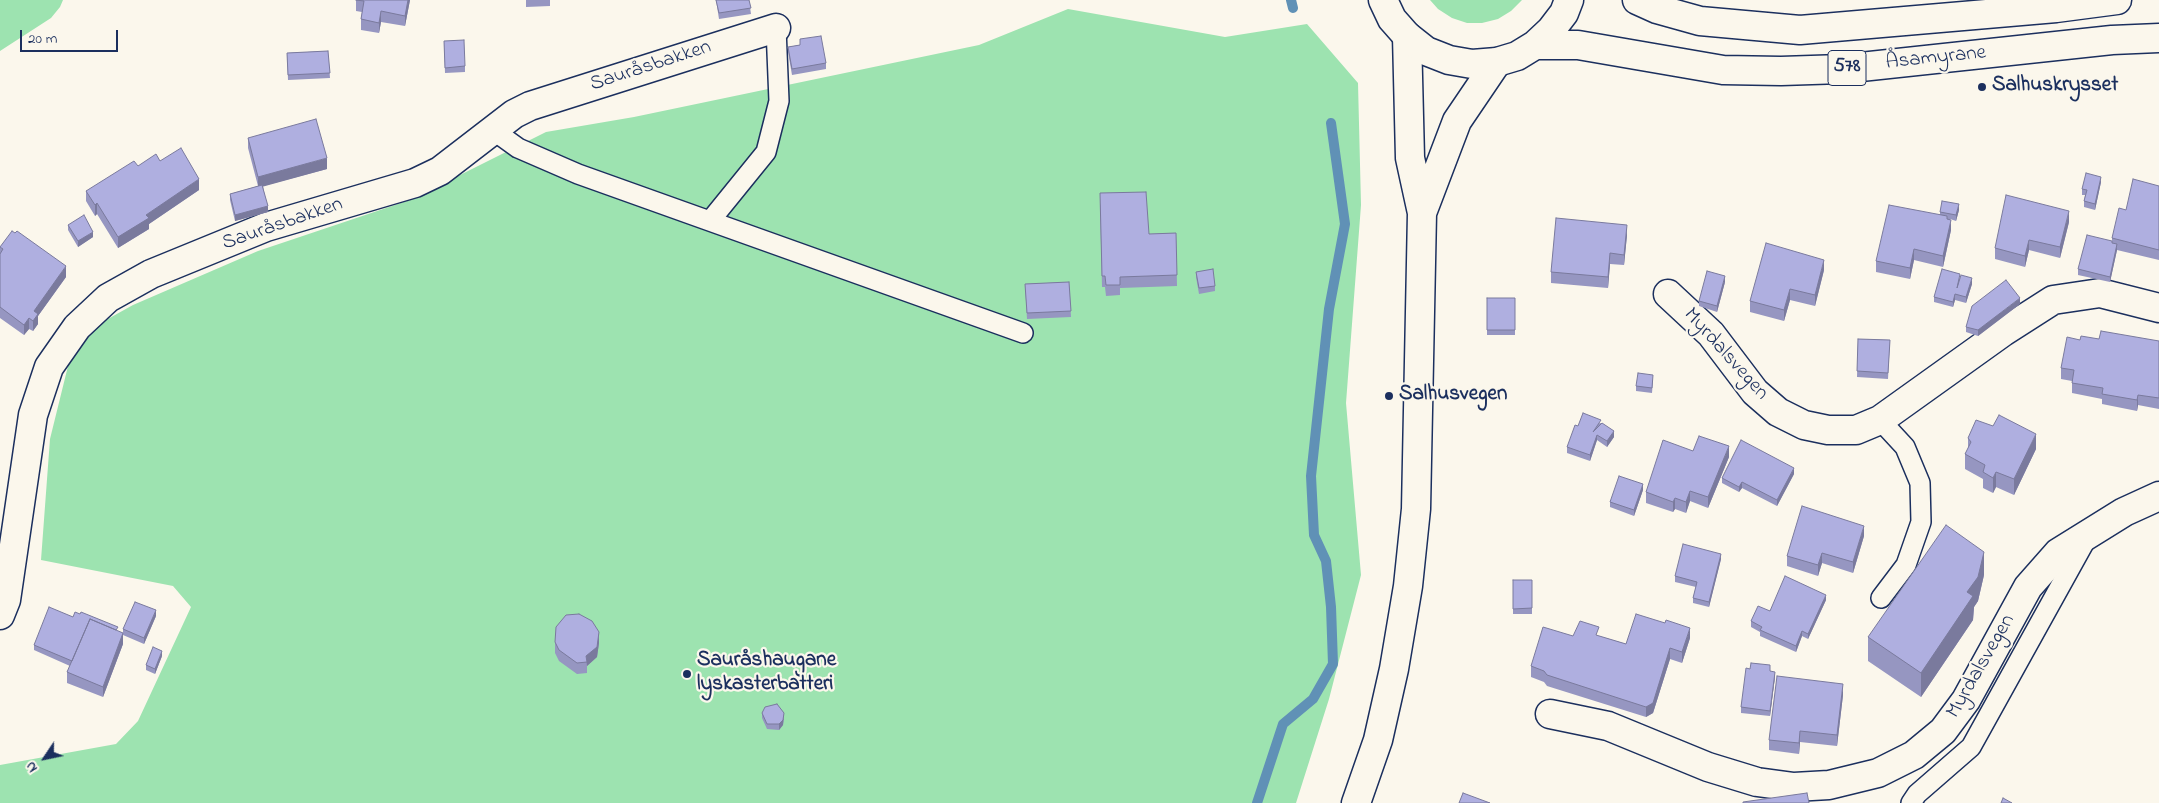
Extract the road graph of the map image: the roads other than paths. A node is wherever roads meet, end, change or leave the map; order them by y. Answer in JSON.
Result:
{"nodes":[{"id":1,"x":1383,"y":0,"type":"edge"},
{"id":2,"x":1569,"y":0,"type":"edge"},
{"id":3,"x":1637,"y":0,"type":"edge"},
{"id":4,"x":2117,"y":0,"type":"edge"},
{"id":5,"x":776,"y":28,"type":"joint"},
{"id":6,"x":1407,"y":36,"type":"junction"},
{"id":7,"x":2159,"y":38,"type":"edge"},
{"id":8,"x":1536,"y":45,"type":"junction"},
{"id":9,"x":1497,"y":62,"type":"junction"},
{"id":10,"x":493,"y":130,"type":"junction"},
{"id":11,"x":1422,"y":214,"type":"junction"},
{"id":12,"x":710,"y":221,"type":"junction"},
{"id":13,"x":1668,"y":294,"type":"dead end"},
{"id":14,"x":2159,"y":308,"type":"edge"},
{"id":15,"x":1023,"y":333,"type":"dead end"},
{"id":16,"x":1880,"y":420,"type":"junction"},
{"id":17,"x":2159,"y":496,"type":"edge"},
{"id":18,"x":2091,"y":530,"type":"junction"},
{"id":19,"x":1881,"y":598,"type":"dead end"},
{"id":20,"x":0,"y":616,"type":"edge"},
{"id":21,"x":1550,"y":714,"type":"dead end"},
{"id":22,"x":1356,"y":803,"type":"edge"},
{"id":23,"x":1911,"y":803,"type":"edge"}],
"edges":[{"from":1,"to":6,"type":"street","number":"578"},
{"from":2,"to":8,"type":"street","number":"578"},
{"from":3,"to":4,"type":"street","name":"Åsamyrane","number":"578"},
{"from":5,"to":10,"type":"street","name":"Sauråsbakken"},
{"from":5,"to":12,"type":"lane"},
{"from":6,"to":9,"type":"street","number":"578"},
{"from":6,"to":11,"type":"street"},
{"from":7,"to":8,"type":"street","name":"Åsamyrane","number":"578"},
{"from":8,"to":9,"type":"street","number":"578"},
{"from":9,"to":11,"type":"street"},
{"from":10,"to":12,"type":"lane"},
{"from":10,"to":20,"type":"street","name":"Sauråsbakken"},
{"from":11,"to":22,"type":"street"},
{"from":12,"to":15,"type":"lane"},
{"from":13,"to":16,"type":"street","name":"Myrdalsvegen"},
{"from":14,"to":16,"type":"street","name":"Myrdalsvegen"},
{"from":16,"to":19,"type":"lane"},
{"from":17,"to":18,"type":"street","name":"Myrdalsvegen"},
{"from":18,"to":21,"type":"street","name":"Myrdalsvegen"},
{"from":18,"to":23,"type":"lane"}]}
